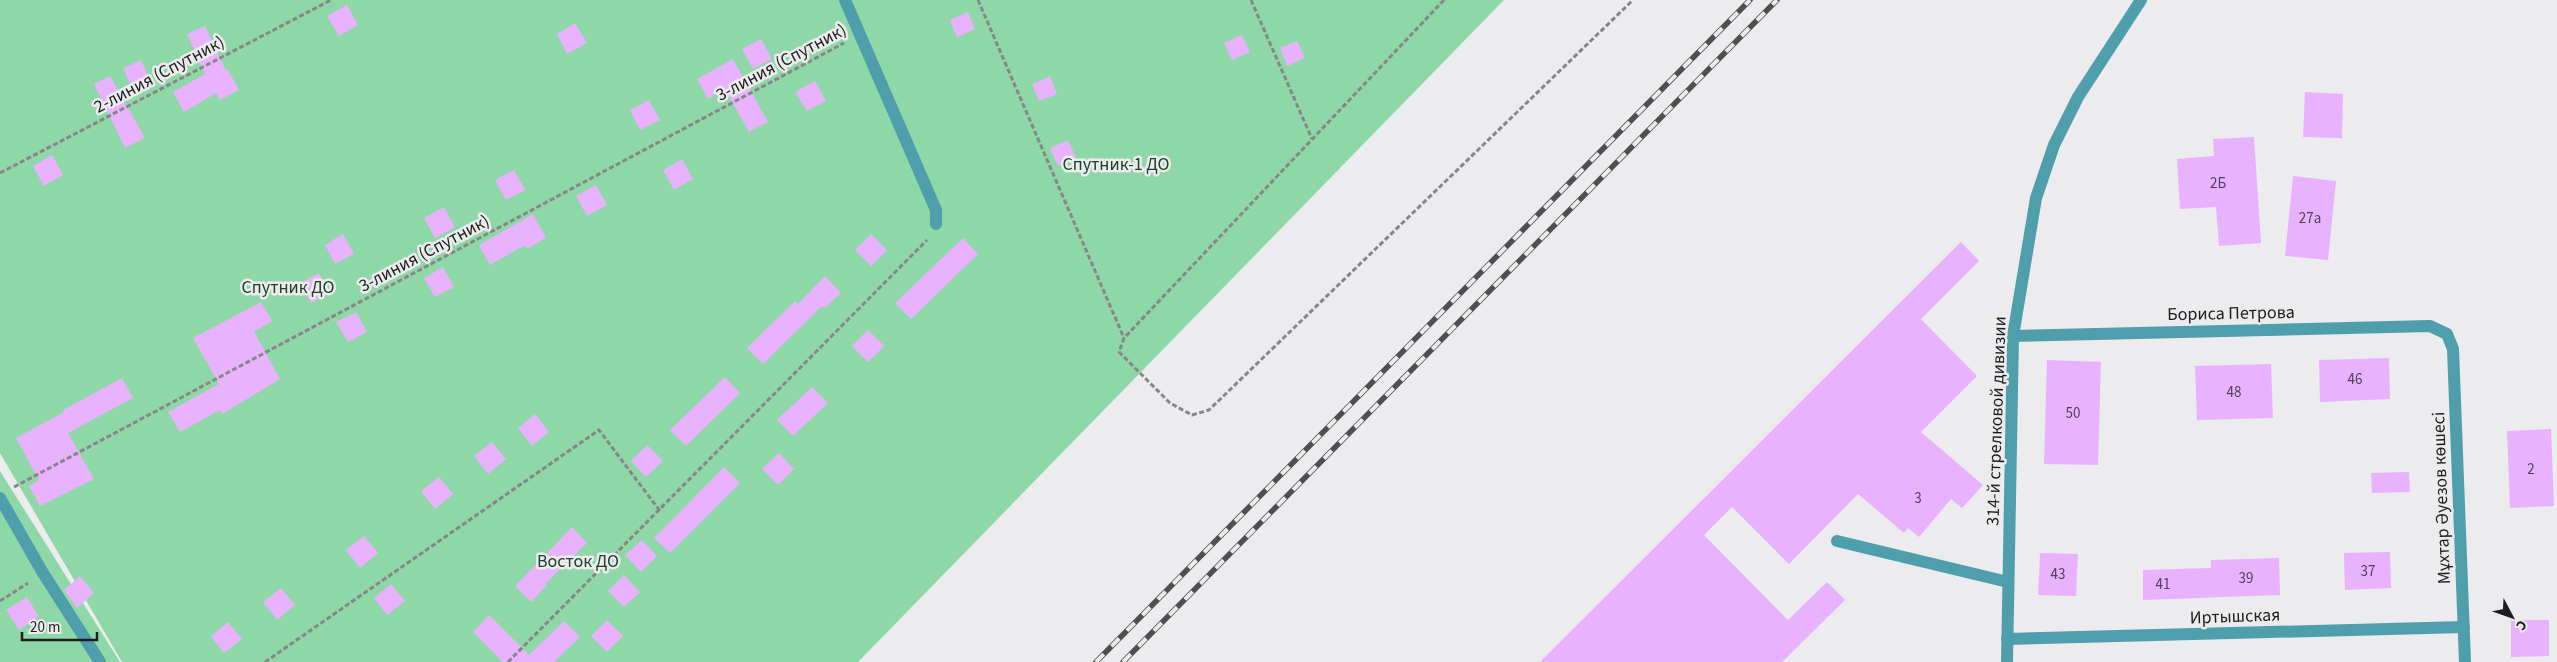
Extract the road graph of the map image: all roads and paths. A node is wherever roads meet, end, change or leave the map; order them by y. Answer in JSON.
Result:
{"nodes":[{"id":1,"x":331,"y":0,"type":"edge"},
{"id":2,"x":845,"y":0,"type":"edge"},
{"id":3,"x":978,"y":0,"type":"edge"},
{"id":4,"x":1251,"y":0,"type":"edge"},
{"id":5,"x":1444,"y":0,"type":"edge"},
{"id":6,"x":1634,"y":0,"type":"edge"},
{"id":7,"x":2141,"y":0,"type":"edge"},
{"id":8,"x":860,"y":35,"type":"junction"},
{"id":9,"x":1312,"y":139,"type":"junction"},
{"id":10,"x":0,"y":173,"type":"edge"},
{"id":11,"x":936,"y":224,"type":"joint"},
{"id":12,"x":2447,"y":334,"type":"joint"},
{"id":13,"x":2013,"y":336,"type":"junction"},
{"id":14,"x":1124,"y":338,"type":"junction"},
{"id":15,"x":4,"y":494,"type":"edge"},
{"id":16,"x":660,"y":511,"type":"junction"},
{"id":17,"x":1837,"y":541,"type":"dead end"},
{"id":18,"x":43,"y":573,"type":"junction"},
{"id":19,"x":2008,"y":582,"type":"junction"},
{"id":20,"x":0,"y":601,"type":"edge"},
{"id":21,"x":2464,"y":627,"type":"junction"},
{"id":22,"x":2008,"y":639,"type":"junction"},
{"id":23,"x":100,"y":662,"type":"edge"},
{"id":24,"x":265,"y":662,"type":"edge"},
{"id":25,"x":508,"y":662,"type":"edge"},
{"id":26,"x":2007,"y":662,"type":"edge"},
{"id":27,"x":2465,"y":662,"type":"edge"}],
"edges":[{"from":1,"to":10,"type":"path","name":"2-линия (Спутник)"},
{"from":2,"to":8,"type":"street"},
{"from":3,"to":14,"type":"path"},
{"from":4,"to":9,"type":"path"},
{"from":5,"to":9,"type":"path"},
{"from":6,"to":14,"type":"path"},
{"from":7,"to":13,"type":"street","name":"314-й стрелковой дивизии"},
{"from":8,"to":11,"type":"street"},
{"from":8,"to":15,"type":"path","name":"3-линия (Спутник)"},
{"from":9,"to":14,"type":"path"},
{"from":11,"to":16,"type":"path"},
{"from":12,"to":13,"type":"street","name":"Бориса Петрова"},
{"from":12,"to":21,"type":"street","name":"Мұхтар Әуезов көшесі"},
{"from":13,"to":19,"type":"street","name":"314-й стрелковой дивизии"},
{"from":15,"to":18,"type":"street"},
{"from":16,"to":24,"type":"path"},
{"from":16,"to":25,"type":"path"},
{"from":17,"to":19,"type":"street"},
{"from":18,"to":20,"type":"path"},
{"from":18,"to":23,"type":"street"},
{"from":19,"to":22,"type":"street","name":"314-й стрелковой дивизии"},
{"from":21,"to":22,"type":"street","name":"Иртышская"},
{"from":21,"to":27,"type":"street","name":"Мұхтар Әуезов көшесі"},
{"from":22,"to":26,"type":"street","name":"314-й стрелковой дивизии"}]}
